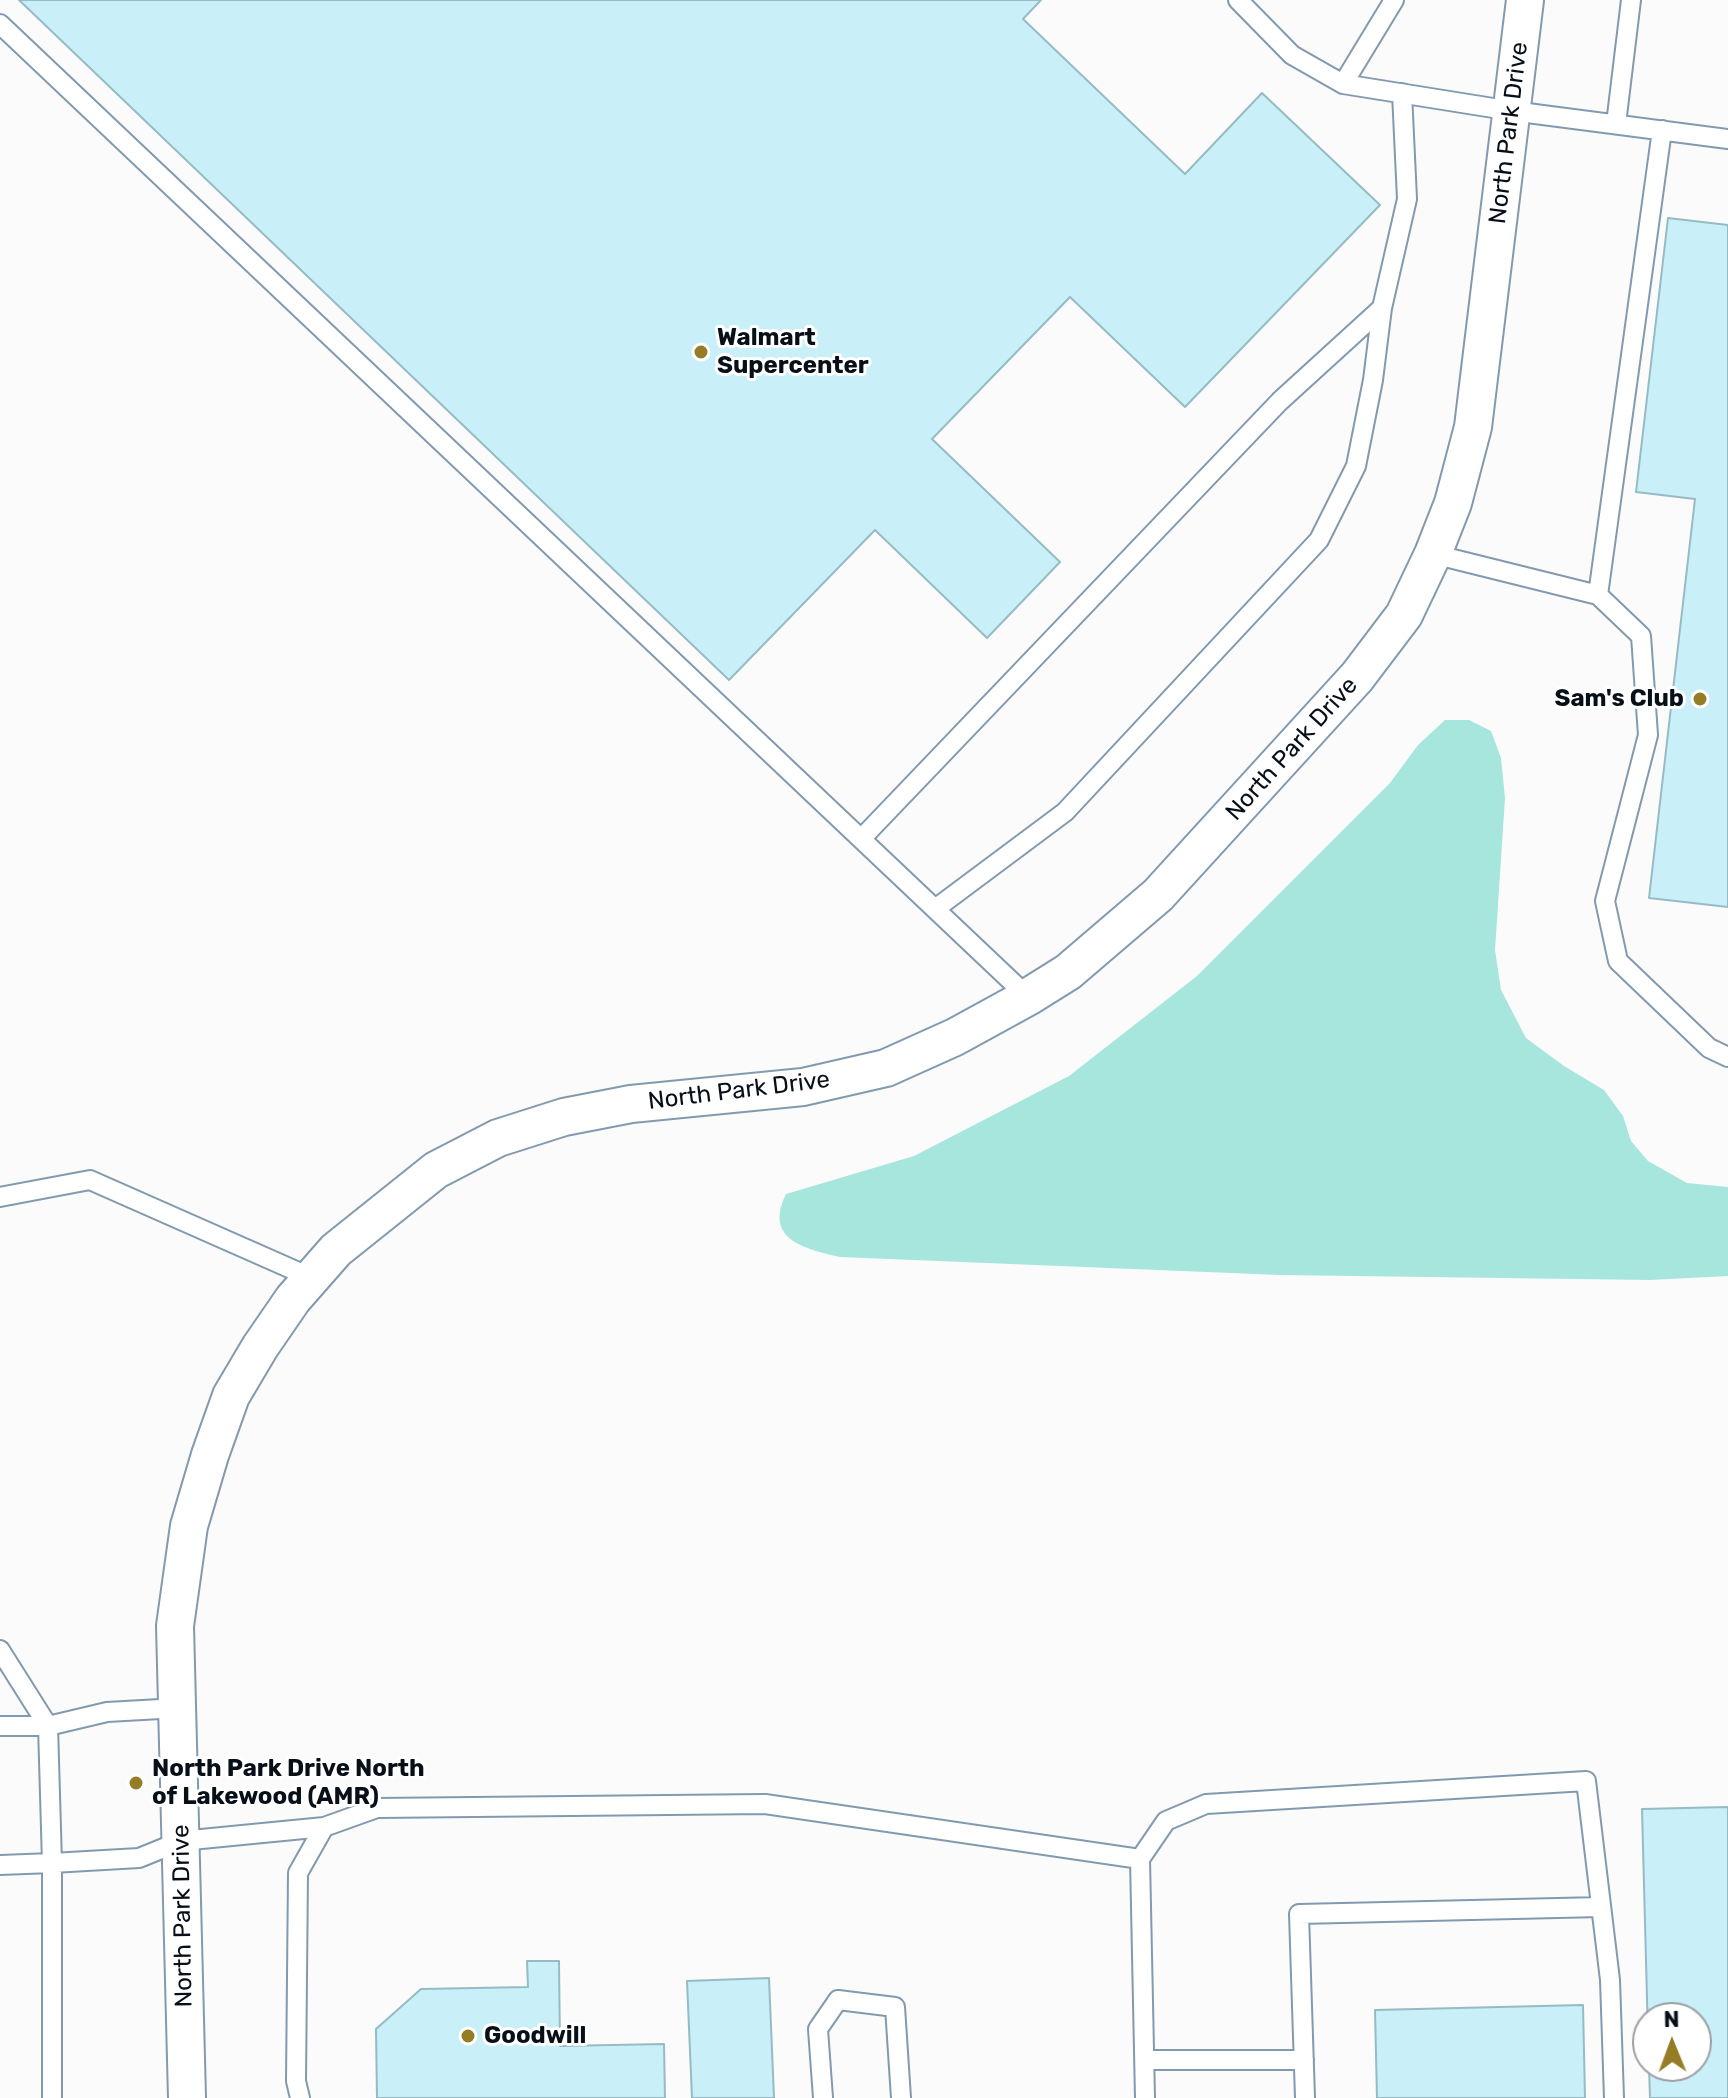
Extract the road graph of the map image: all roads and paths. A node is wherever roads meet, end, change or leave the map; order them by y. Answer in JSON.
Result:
{"nodes":[{"id":1,"x":1238,"y":0,"type":"edge"},
{"id":2,"x":1394,"y":0,"type":"edge"},
{"id":3,"x":1525,"y":0,"type":"edge"},
{"id":4,"x":1631,"y":0,"type":"edge"},
{"id":5,"x":0,"y":24,"type":"edge"},
{"id":6,"x":1343,"y":84,"type":"junction"},
{"id":7,"x":1402,"y":93,"type":"junction"},
{"id":8,"x":1512,"y":111,"type":"junction"},
{"id":9,"x":1616,"y":124,"type":"junction"},
{"id":10,"x":1662,"y":130,"type":"junction"},
{"id":11,"x":1728,"y":139,"type":"edge"},
{"id":12,"x":1382,"y":308,"type":"junction"},
{"id":13,"x":1433,"y":554,"type":"junction"},
{"id":14,"x":1598,"y":595,"type":"junction"},
{"id":15,"x":861,"y":839,"type":"junction"},
{"id":16,"x":935,"y":909,"type":"junction"},
{"id":17,"x":1028,"y":997,"type":"junction"},
{"id":18,"x":1728,"y":1057,"type":"edge"},
{"id":19,"x":0,"y":1197,"type":"edge"},
{"id":20,"x":312,"y":1278,"type":"junction"},
{"id":21,"x":0,"y":1650,"type":"edge"},
{"id":22,"x":178,"y":1708,"type":"junction"},
{"id":23,"x":0,"y":1726,"type":"edge"},
{"id":24,"x":48,"y":1726,"type":"junction"},
{"id":25,"x":324,"y":1827,"type":"junction"},
{"id":26,"x":181,"y":1841,"type":"junction"},
{"id":27,"x":1140,"y":1859,"type":"junction"},
{"id":28,"x":52,"y":1863,"type":"junction"},
{"id":29,"x":0,"y":1865,"type":"edge"},
{"id":30,"x":1601,"y":1907,"type":"junction"},
{"id":31,"x":1145,"y":2060,"type":"junction"},
{"id":32,"x":1304,"y":2060,"type":"junction"},
{"id":33,"x":52,"y":2098,"type":"edge"},
{"id":34,"x":187,"y":2098,"type":"edge"},
{"id":35,"x":300,"y":2098,"type":"edge"},
{"id":36,"x":823,"y":2098,"type":"edge"},
{"id":37,"x":901,"y":2098,"type":"edge"},
{"id":38,"x":1145,"y":2098,"type":"edge"},
{"id":39,"x":1305,"y":2098,"type":"edge"},
{"id":40,"x":1614,"y":2098,"type":"edge"}],
"edges":[{"from":1,"to":6,"type":"lane"},
{"from":2,"to":6,"type":"lane"},
{"from":3,"to":8,"type":"street","name":"North Park Drive"},
{"from":4,"to":9,"type":"lane"},
{"from":5,"to":15,"type":"lane"},
{"from":6,"to":7,"type":"lane"},
{"from":7,"to":8,"type":"lane"},
{"from":7,"to":12,"type":"lane"},
{"from":8,"to":9,"type":"lane"},
{"from":8,"to":13,"type":"street","name":"North Park Drive"},
{"from":9,"to":10,"type":"lane"},
{"from":10,"to":11,"type":"lane"},
{"from":10,"to":14,"type":"lane"},
{"from":12,"to":15,"type":"lane"},
{"from":12,"to":16,"type":"lane"},
{"from":13,"to":14,"type":"lane"},
{"from":13,"to":17,"type":"street","name":"North Park Drive"},
{"from":14,"to":18,"type":"lane"},
{"from":15,"to":16,"type":"lane"},
{"from":16,"to":17,"type":"lane"},
{"from":17,"to":20,"type":"street","name":"North Park Drive"},
{"from":19,"to":20,"type":"lane"},
{"from":20,"to":22,"type":"street","name":"North Park Drive"},
{"from":21,"to":24,"type":"lane"},
{"from":22,"to":24,"type":"lane"},
{"from":22,"to":26,"type":"street","name":"North Park Drive"},
{"from":23,"to":24,"type":"lane"},
{"from":24,"to":28,"type":"lane"},
{"from":25,"to":26,"type":"lane"},
{"from":25,"to":27,"type":"lane"},
{"from":25,"to":35,"type":"lane"},
{"from":26,"to":28,"type":"lane"},
{"from":26,"to":34,"type":"street","name":"North Park Drive"},
{"from":27,"to":30,"type":"lane"},
{"from":27,"to":31,"type":"lane"},
{"from":28,"to":29,"type":"lane"},
{"from":28,"to":33,"type":"lane"},
{"from":30,"to":32,"type":"lane"},
{"from":30,"to":40,"type":"lane"},
{"from":31,"to":32,"type":"lane"},
{"from":31,"to":38,"type":"lane"},
{"from":32,"to":39,"type":"lane"},
{"from":36,"to":37,"type":"lane"}]}
